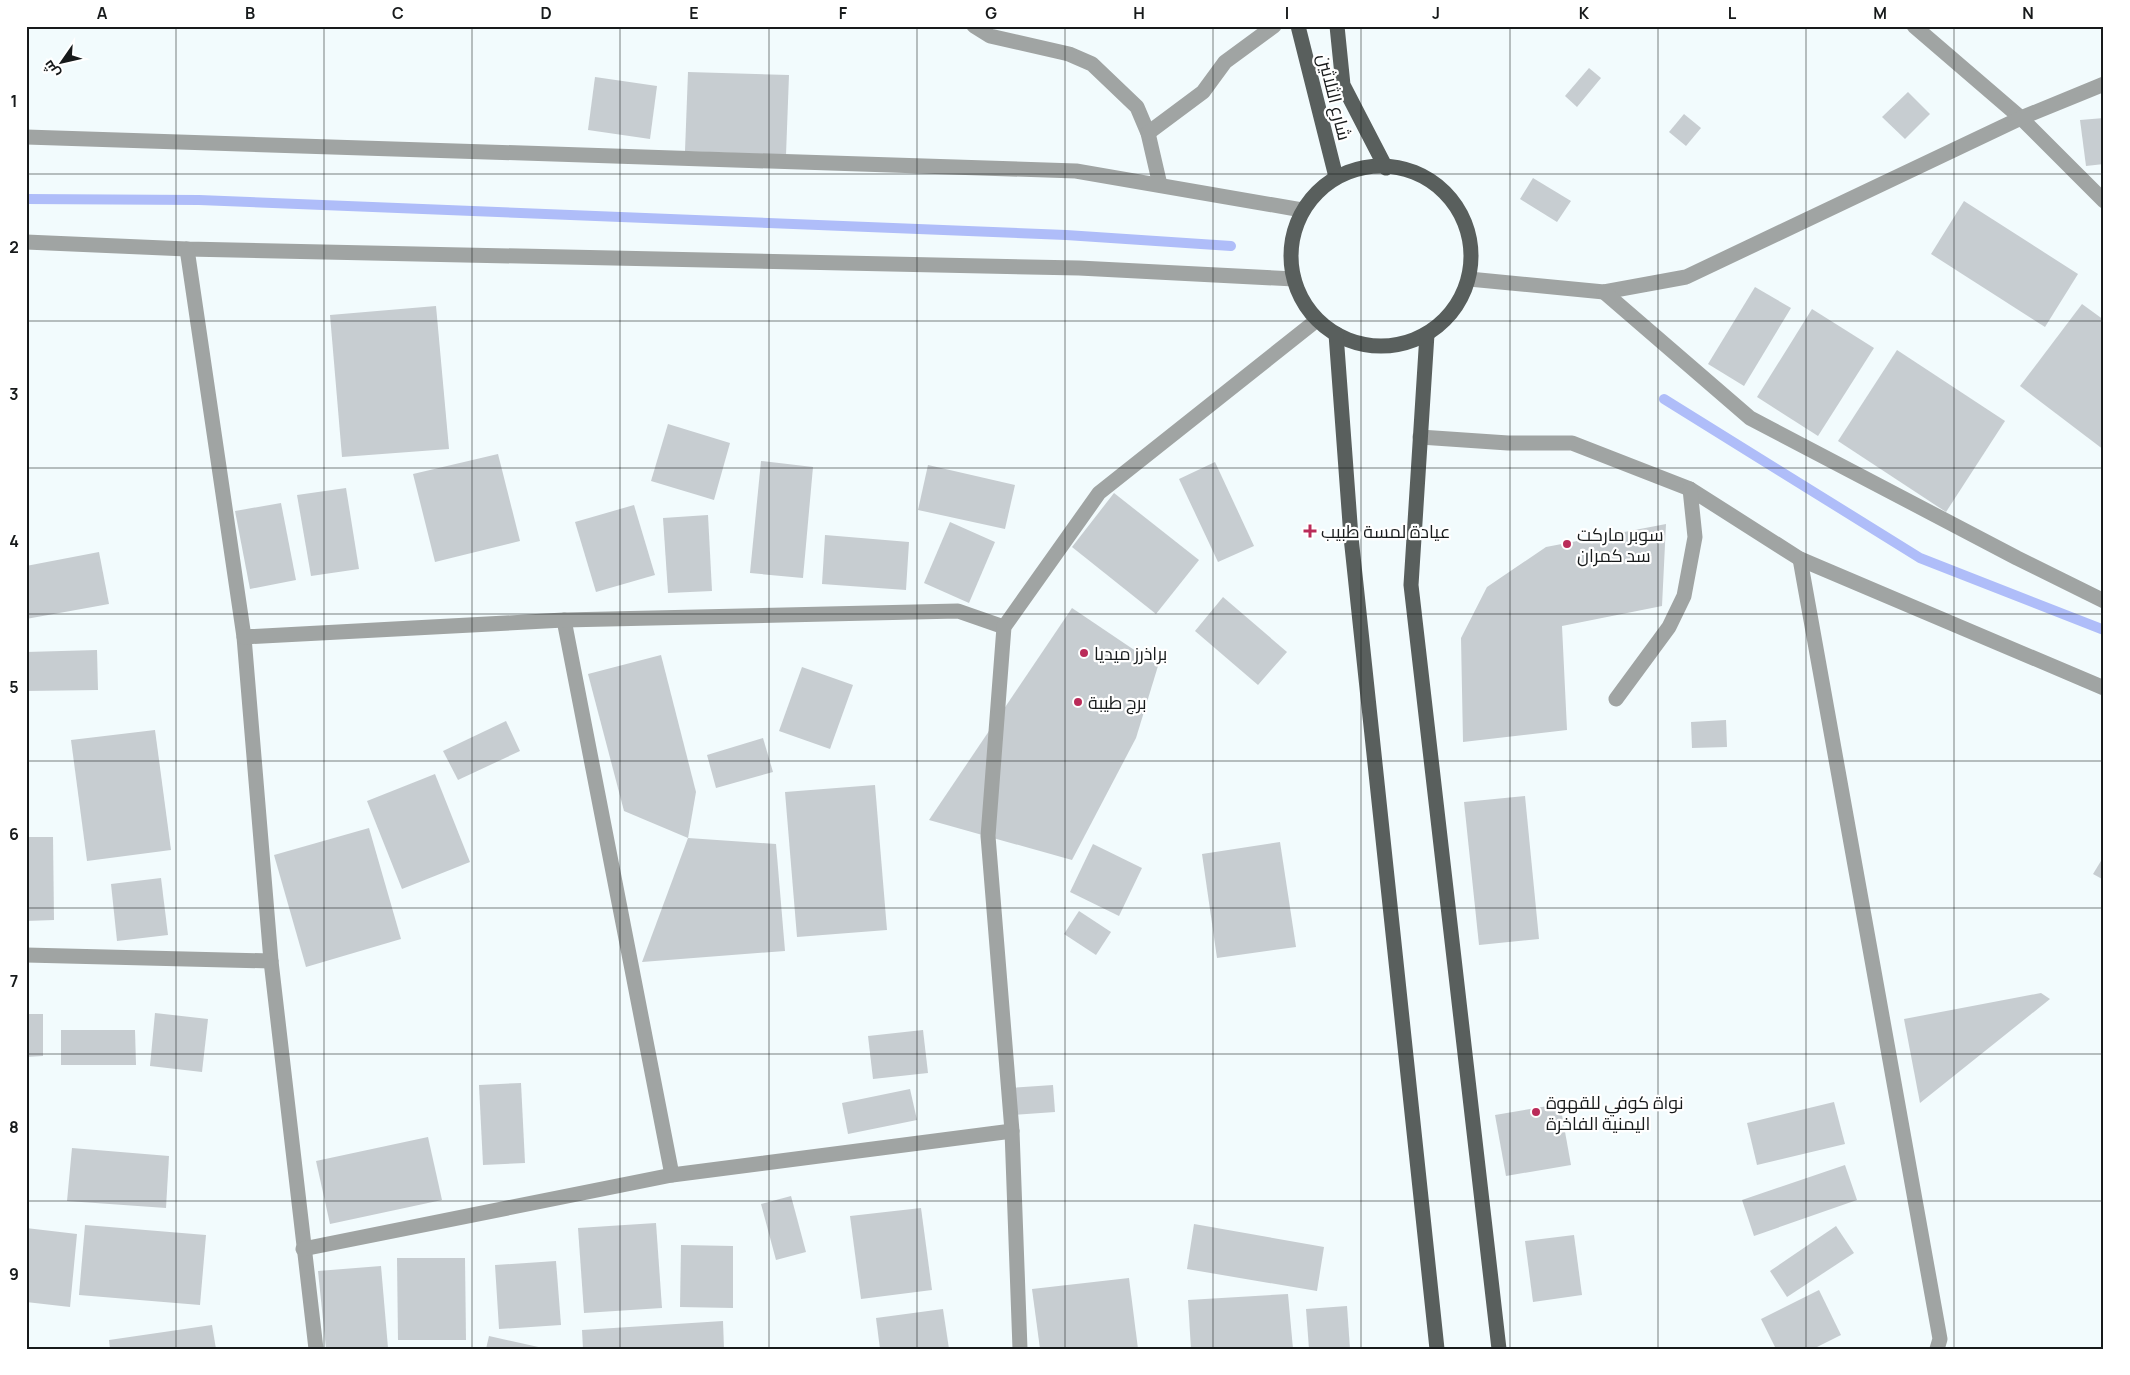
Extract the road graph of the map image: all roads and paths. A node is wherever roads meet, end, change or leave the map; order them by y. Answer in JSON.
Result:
{"nodes":[{"id":1,"x":974,"y":26,"type":"edge"},
{"id":2,"x":1274,"y":26,"type":"edge"},
{"id":3,"x":1298,"y":26,"type":"edge"},
{"id":4,"x":1337,"y":26,"type":"edge"},
{"id":5,"x":1914,"y":26,"type":"edge"},
{"id":6,"x":2104,"y":84,"type":"edge"},
{"id":7,"x":2021,"y":118,"type":"junction"},
{"id":8,"x":1148,"y":133,"type":"junction"},
{"id":9,"x":26,"y":136,"type":"edge"},
{"id":10,"x":1386,"y":168,"type":"junction"},
{"id":11,"x":1336,"y":177,"type":"junction"},
{"id":12,"x":1160,"y":185,"type":"junction"},
{"id":13,"x":2104,"y":201,"type":"edge"},
{"id":14,"x":1302,"y":210,"type":"junction"},
{"id":15,"x":26,"y":242,"type":"edge"},
{"id":16,"x":187,"y":249,"type":"junction"},
{"id":17,"x":1294,"y":279,"type":"junction"},
{"id":18,"x":1468,"y":279,"type":"junction"},
{"id":19,"x":1604,"y":292,"type":"junction"},
{"id":20,"x":1317,"y":320,"type":"junction"},
{"id":21,"x":1336,"y":334,"type":"junction"},
{"id":22,"x":1427,"y":334,"type":"junction"},
{"id":23,"x":1420,"y":437,"type":"junction"},
{"id":24,"x":1690,"y":489,"type":"junction"},
{"id":25,"x":1800,"y":559,"type":"junction"},
{"id":26,"x":2104,"y":601,"type":"edge"},
{"id":27,"x":564,"y":620,"type":"junction"},
{"id":28,"x":1004,"y":627,"type":"junction"},
{"id":29,"x":244,"y":637,"type":"junction"},
{"id":30,"x":2104,"y":688,"type":"edge"},
{"id":31,"x":1616,"y":699,"type":"dead end"},
{"id":32,"x":26,"y":955,"type":"edge"},
{"id":33,"x":271,"y":961,"type":"junction"},
{"id":34,"x":1012,"y":1132,"type":"junction"},
{"id":35,"x":672,"y":1175,"type":"junction"},
{"id":36,"x":303,"y":1249,"type":"junction"},
{"id":37,"x":316,"y":1349,"type":"edge"},
{"id":38,"x":1020,"y":1349,"type":"edge"},
{"id":39,"x":1437,"y":1349,"type":"edge"},
{"id":40,"x":1499,"y":1349,"type":"edge"},
{"id":41,"x":1938,"y":1349,"type":"edge"}],
"edges":[{"from":1,"to":8,"type":"street"},
{"from":2,"to":8,"type":"street"},
{"from":3,"to":11,"type":"main road","name":"شارع الثلاثين"},
{"from":4,"to":10,"type":"main road","name":"شارع الثلاثين"},
{"from":5,"to":7,"type":"street"},
{"from":6,"to":7,"type":"street"},
{"from":7,"to":13,"type":"street"},
{"from":7,"to":19,"type":"street"},
{"from":8,"to":12,"type":"street"},
{"from":9,"to":12,"type":"street"},
{"from":10,"to":11,"type":"main road"},
{"from":10,"to":18,"type":"main road"},
{"from":11,"to":14,"type":"main road"},
{"from":12,"to":14,"type":"street"},
{"from":14,"to":17,"type":"main road"},
{"from":15,"to":16,"type":"street"},
{"from":16,"to":17,"type":"street"},
{"from":16,"to":29,"type":"street"},
{"from":17,"to":20,"type":"main road"},
{"from":18,"to":19,"type":"street"},
{"from":18,"to":22,"type":"main road"},
{"from":19,"to":26,"type":"street"},
{"from":20,"to":21,"type":"main road"},
{"from":20,"to":28,"type":"street"},
{"from":21,"to":22,"type":"main road"},
{"from":21,"to":39,"type":"main road"},
{"from":22,"to":23,"type":"main road"},
{"from":23,"to":24,"type":"street"},
{"from":23,"to":40,"type":"main road"},
{"from":24,"to":25,"type":"street"},
{"from":24,"to":31,"type":"street"},
{"from":25,"to":30,"type":"street"},
{"from":25,"to":41,"type":"street"},
{"from":27,"to":28,"type":"street"},
{"from":27,"to":29,"type":"street"},
{"from":27,"to":35,"type":"street"},
{"from":28,"to":34,"type":"street"},
{"from":29,"to":33,"type":"street"},
{"from":32,"to":33,"type":"street"},
{"from":33,"to":36,"type":"street"},
{"from":34,"to":35,"type":"street"},
{"from":34,"to":38,"type":"street"},
{"from":35,"to":36,"type":"street"},
{"from":36,"to":37,"type":"street"}]}
